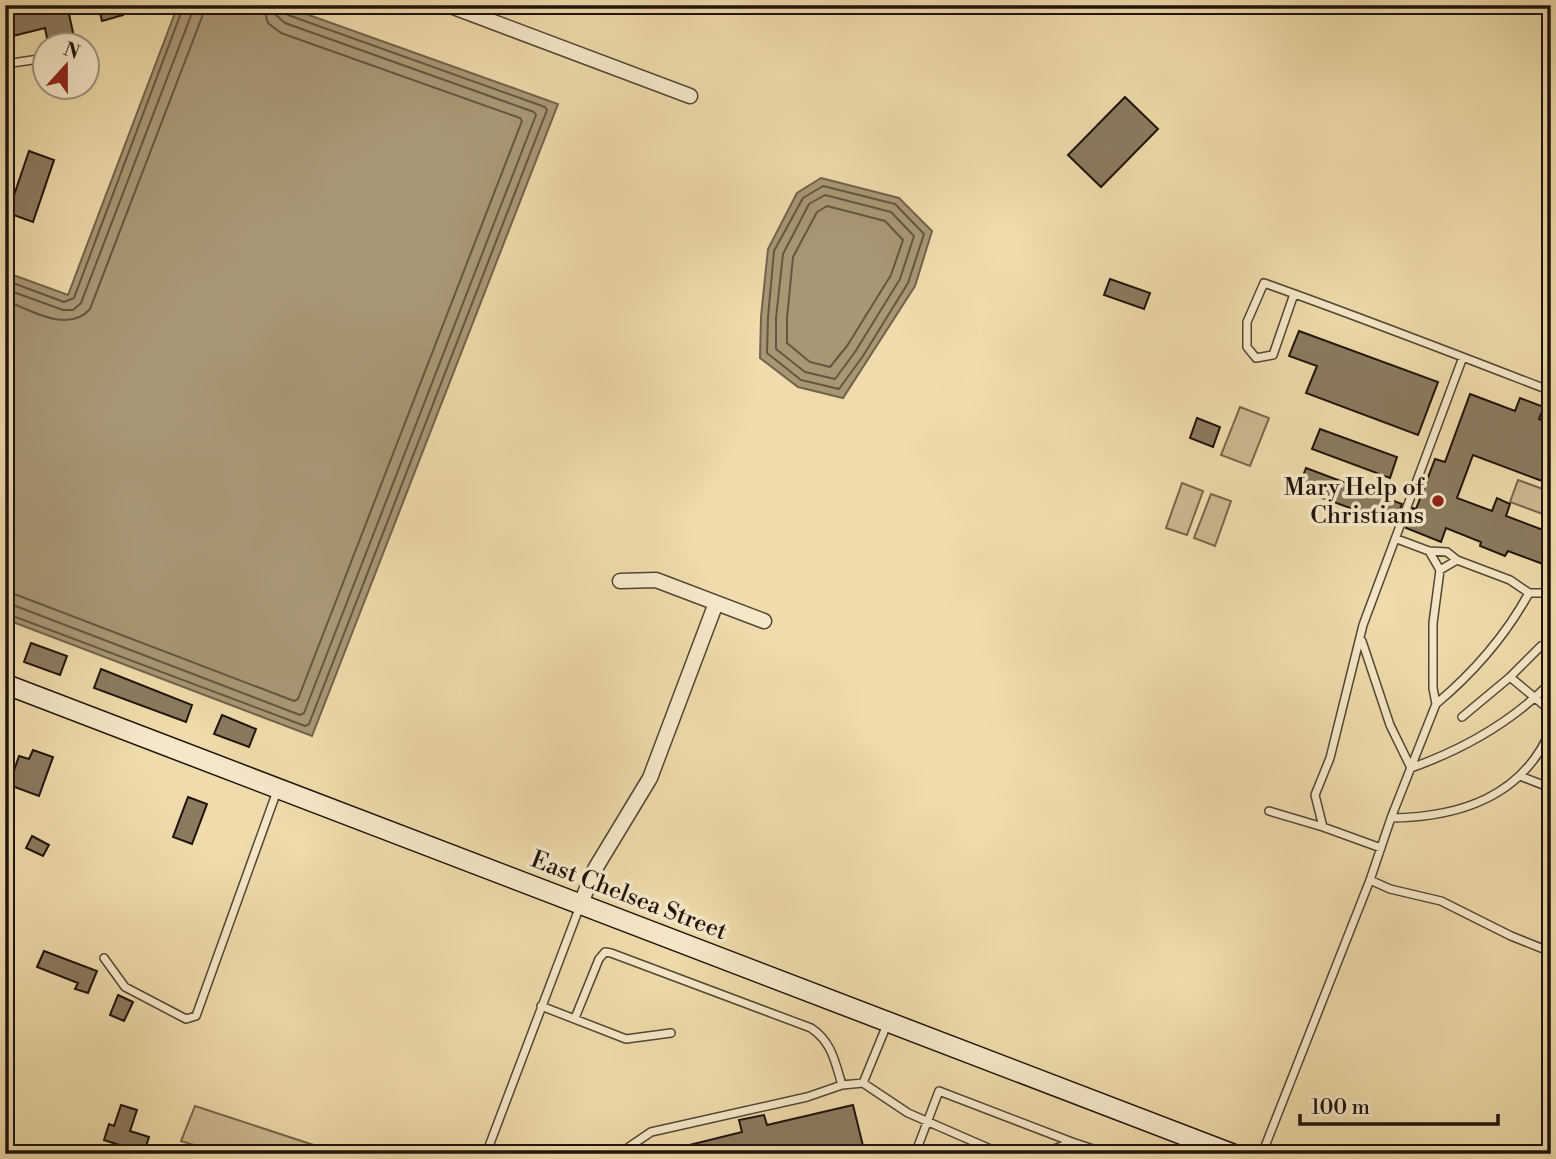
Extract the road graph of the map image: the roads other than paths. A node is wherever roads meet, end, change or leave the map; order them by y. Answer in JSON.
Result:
{"nodes":[{"id":1,"x":448,"y":5,"type":"edge"},
{"id":2,"x":32,"y":60,"type":"edge"},
{"id":3,"x":5,"y":64,"type":"edge"},
{"id":4,"x":690,"y":96,"type":"dead end"},
{"id":5,"x":1294,"y":294,"type":"junction"},
{"id":6,"x":1464,"y":357,"type":"junction"},
{"id":7,"x":1551,"y":391,"type":"edge"},
{"id":8,"x":1397,"y":539,"type":"junction"},
{"id":9,"x":1429,"y":551,"type":"junction"},
{"id":10,"x":1457,"y":560,"type":"junction"},
{"id":11,"x":1440,"y":570,"type":"junction"},
{"id":12,"x":620,"y":581,"type":"dead end"},
{"id":13,"x":1529,"y":593,"type":"junction"},
{"id":14,"x":1551,"y":593,"type":"edge"},
{"id":15,"x":716,"y":603,"type":"junction"},
{"id":16,"x":764,"y":621,"type":"dead end"},
{"id":17,"x":1361,"y":638,"type":"junction"},
{"id":18,"x":1541,"y":646,"type":"dead end"},
{"id":19,"x":1510,"y":677,"type":"junction"},
{"id":20,"x":1551,"y":682,"type":"edge"},
{"id":21,"x":5,"y":684,"type":"edge"},
{"id":22,"x":1536,"y":697,"type":"junction"},
{"id":23,"x":1436,"y":704,"type":"junction"},
{"id":24,"x":1462,"y":718,"type":"dead end"},
{"id":25,"x":1551,"y":719,"type":"edge"},
{"id":26,"x":1551,"y":729,"type":"edge"},
{"id":27,"x":1411,"y":768,"type":"junction"},
{"id":28,"x":1520,"y":776,"type":"junction"},
{"id":29,"x":278,"y":788,"type":"junction"},
{"id":30,"x":1551,"y":788,"type":"edge"},
{"id":31,"x":1269,"y":811,"type":"dead end"},
{"id":32,"x":1391,"y":818,"type":"junction"},
{"id":33,"x":1323,"y":827,"type":"junction"},
{"id":34,"x":1381,"y":848,"type":"junction"},
{"id":35,"x":1549,"y":849,"type":"dead end"},
{"id":36,"x":1551,"y":864,"type":"edge"},
{"id":37,"x":1370,"y":880,"type":"junction"},
{"id":38,"x":581,"y":902,"type":"junction"},
{"id":39,"x":1551,"y":952,"type":"edge"},
{"id":40,"x":103,"y":958,"type":"dead end"},
{"id":41,"x":541,"y":1006,"type":"junction"},
{"id":42,"x":575,"y":1018,"type":"junction"},
{"id":43,"x":888,"y":1021,"type":"junction"},
{"id":44,"x":671,"y":1033,"type":"dead end"},
{"id":45,"x":863,"y":1083,"type":"junction"},
{"id":46,"x":842,"y":1085,"type":"junction"},
{"id":47,"x":927,"y":1121,"type":"junction"},
{"id":48,"x":1072,"y":1142,"type":"junction"},
{"id":49,"x":486,"y":1154,"type":"edge"},
{"id":50,"x":625,"y":1154,"type":"edge"},
{"id":51,"x":915,"y":1154,"type":"edge"},
{"id":52,"x":1002,"y":1154,"type":"edge"},
{"id":53,"x":1042,"y":1154,"type":"edge"},
{"id":54,"x":1108,"y":1154,"type":"edge"},
{"id":55,"x":1233,"y":1154,"type":"edge"},
{"id":56,"x":1262,"y":1154,"type":"edge"}],
"edges":[{"from":1,"to":4,"type":"street"},
{"from":2,"to":3,"type":"lane"},
{"from":5,"to":5,"type":"lane"},
{"from":5,"to":6,"type":"lane"},
{"from":6,"to":7,"type":"lane"},
{"from":6,"to":8,"type":"lane"},
{"from":8,"to":9,"type":"lane"},
{"from":8,"to":17,"type":"lane"},
{"from":9,"to":10,"type":"lane"},
{"from":9,"to":11,"type":"lane"},
{"from":10,"to":11,"type":"lane"},
{"from":10,"to":13,"type":"lane"},
{"from":11,"to":23,"type":"lane"},
{"from":12,"to":15,"type":"street"},
{"from":13,"to":14,"type":"lane"},
{"from":13,"to":23,"type":"lane"},
{"from":15,"to":16,"type":"street"},
{"from":15,"to":38,"type":"street"},
{"from":17,"to":27,"type":"lane"},
{"from":17,"to":33,"type":"lane"},
{"from":18,"to":19,"type":"lane"},
{"from":19,"to":22,"type":"lane"},
{"from":19,"to":24,"type":"lane"},
{"from":20,"to":22,"type":"lane"},
{"from":21,"to":29,"type":"street","name":"East Chelsea Street"},
{"from":22,"to":25,"type":"lane"},
{"from":22,"to":27,"type":"lane"},
{"from":23,"to":27,"type":"lane"},
{"from":26,"to":28,"type":"lane"},
{"from":27,"to":32,"type":"lane"},
{"from":28,"to":30,"type":"lane"},
{"from":28,"to":32,"type":"lane"},
{"from":29,"to":38,"type":"street","name":"East Chelsea Street"},
{"from":29,"to":40,"type":"lane"},
{"from":31,"to":33,"type":"lane"},
{"from":32,"to":34,"type":"lane"},
{"from":33,"to":34,"type":"lane"},
{"from":34,"to":37,"type":"lane"},
{"from":35,"to":36,"type":"lane"},
{"from":37,"to":39,"type":"lane"},
{"from":37,"to":56,"type":"lane"},
{"from":38,"to":41,"type":"lane"},
{"from":38,"to":43,"type":"street","name":"East Chelsea Street"},
{"from":41,"to":42,"type":"lane"},
{"from":41,"to":49,"type":"lane"},
{"from":42,"to":44,"type":"lane"},
{"from":42,"to":46,"type":"lane"},
{"from":43,"to":45,"type":"lane"},
{"from":43,"to":55,"type":"street","name":"East Chelsea Street"},
{"from":45,"to":46,"type":"lane"},
{"from":45,"to":47,"type":"lane"},
{"from":46,"to":50,"type":"lane"},
{"from":47,"to":48,"type":"lane"},
{"from":47,"to":51,"type":"lane"},
{"from":47,"to":52,"type":"lane"},
{"from":48,"to":53,"type":"lane"},
{"from":48,"to":54,"type":"lane"}]}
